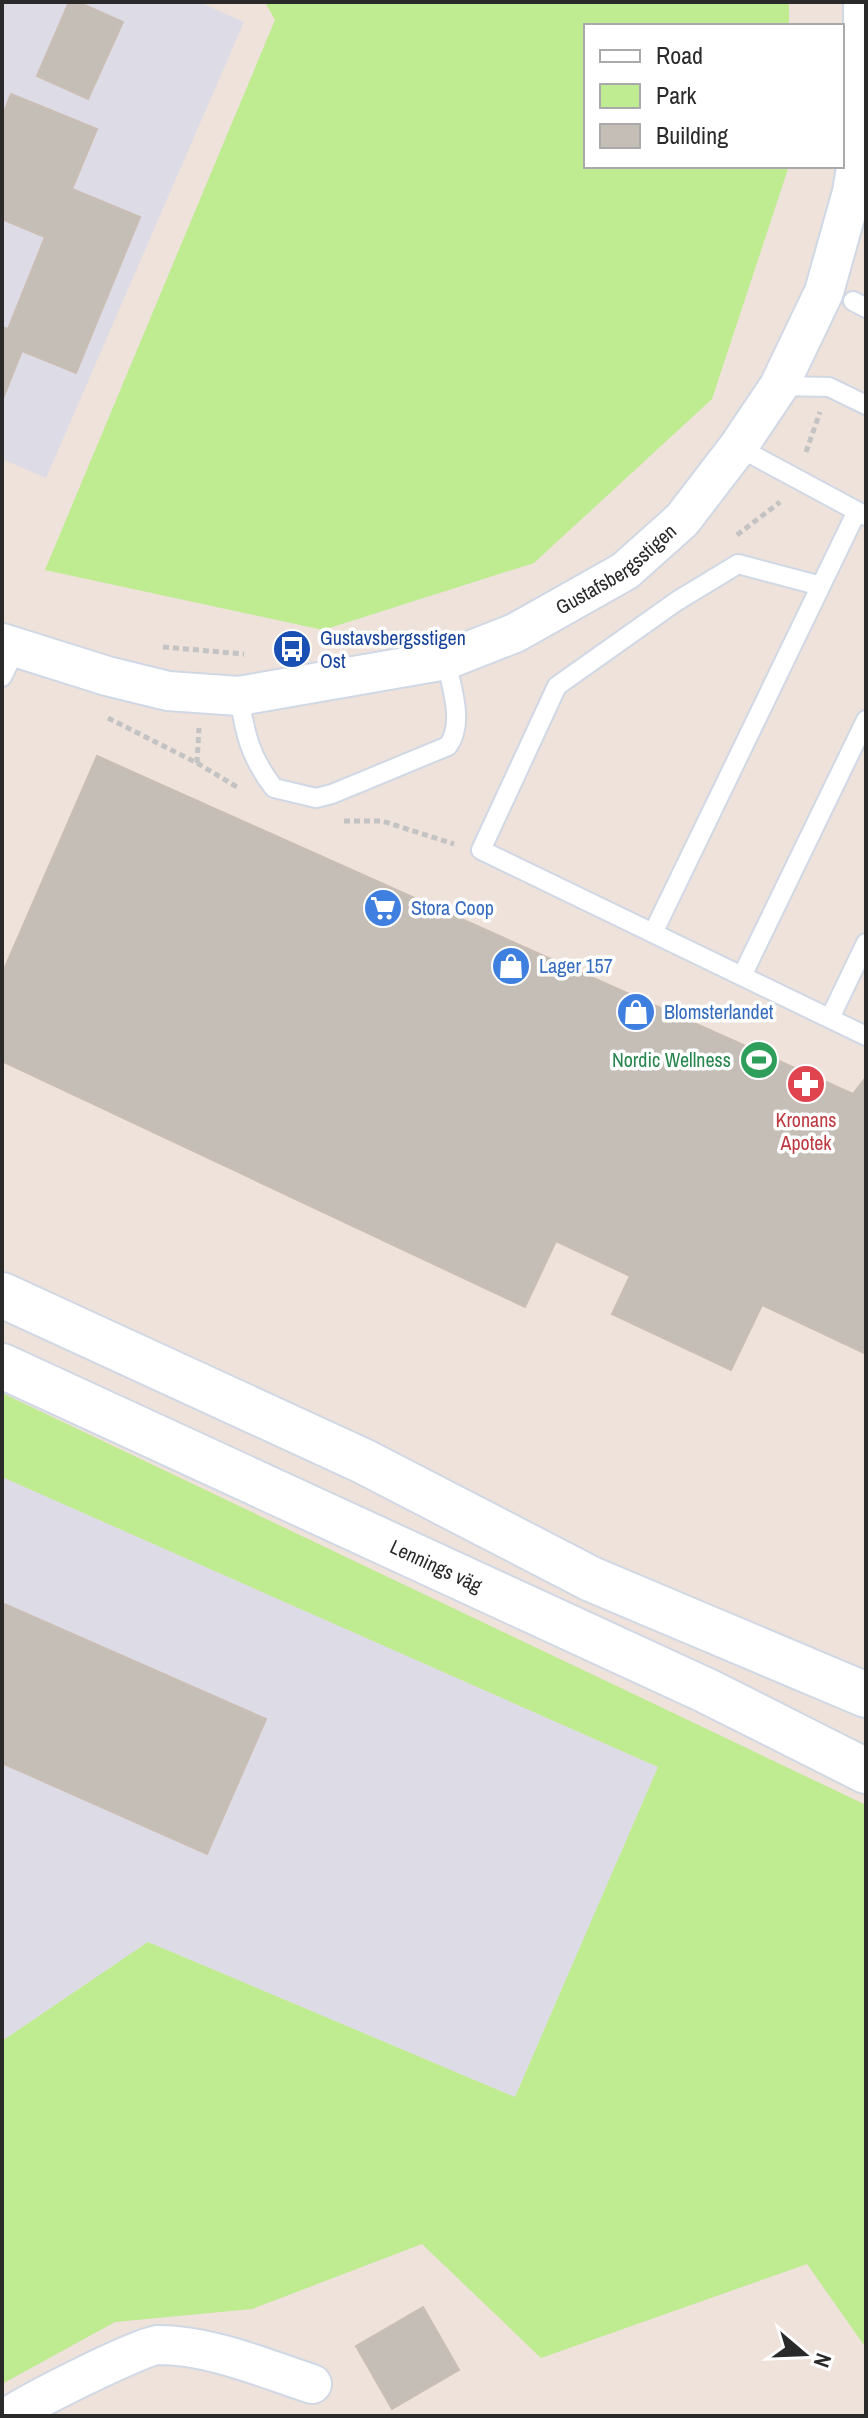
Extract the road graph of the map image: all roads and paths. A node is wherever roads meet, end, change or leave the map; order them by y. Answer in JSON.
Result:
{"nodes":[{"id":1,"x":863,"y":2,"type":"edge"},
{"id":2,"x":779,"y":386,"type":"junction"},
{"id":3,"x":866,"y":405,"type":"edge"},
{"id":4,"x":738,"y":447,"type":"junction"},
{"id":5,"x":861,"y":514,"type":"edge"},
{"id":6,"x":821,"y":586,"type":"junction"},
{"id":7,"x":153,"y":646,"type":"dead end"},
{"id":8,"x":259,"y":655,"type":"dead end"},
{"id":9,"x":7,"y":656,"type":"edge"},
{"id":10,"x":446,"y":660,"type":"junction"},
{"id":11,"x":239,"y":696,"type":"junction"},
{"id":12,"x":866,"y":720,"type":"edge"},
{"id":13,"x":653,"y":933,"type":"junction"},
{"id":14,"x":866,"y":943,"type":"edge"},
{"id":15,"x":742,"y":976,"type":"junction"},
{"id":16,"x":830,"y":1018,"type":"junction"},
{"id":17,"x":866,"y":1036,"type":"edge"},
{"id":18,"x":2,"y":1295,"type":"edge"},
{"id":19,"x":2,"y":1366,"type":"edge"},
{"id":20,"x":866,"y":1695,"type":"edge"},
{"id":21,"x":866,"y":1771,"type":"edge"},
{"id":22,"x":312,"y":2384,"type":"dead end"},
{"id":23,"x":10,"y":2416,"type":"edge"}],
"edges":[{"from":1,"to":2,"type":"street","name":"Gustafsbergsstigen"},
{"from":2,"to":3,"type":"lane"},
{"from":2,"to":4,"type":"street","name":"Gustafsbergsstigen"},
{"from":4,"to":5,"type":"lane"},
{"from":4,"to":10,"type":"street","name":"Gustafsbergsstigen"},
{"from":5,"to":6,"type":"lane"},
{"from":6,"to":13,"type":"lane"},
{"from":6,"to":13,"type":"lane"},
{"from":7,"to":8,"type":"path"},
{"from":9,"to":11,"type":"street","name":"Gustafsbergsstigen"},
{"from":10,"to":11,"type":"street","name":"Gustafsbergsstigen"},
{"from":10,"to":11,"type":"lane"},
{"from":12,"to":15,"type":"lane"},
{"from":13,"to":15,"type":"lane"},
{"from":14,"to":16,"type":"lane"},
{"from":15,"to":16,"type":"lane"},
{"from":16,"to":17,"type":"lane"},
{"from":18,"to":20,"type":"main road"},
{"from":19,"to":21,"type":"main road","name":"Lennings väg"},
{"from":22,"to":23,"type":"street"}]}
